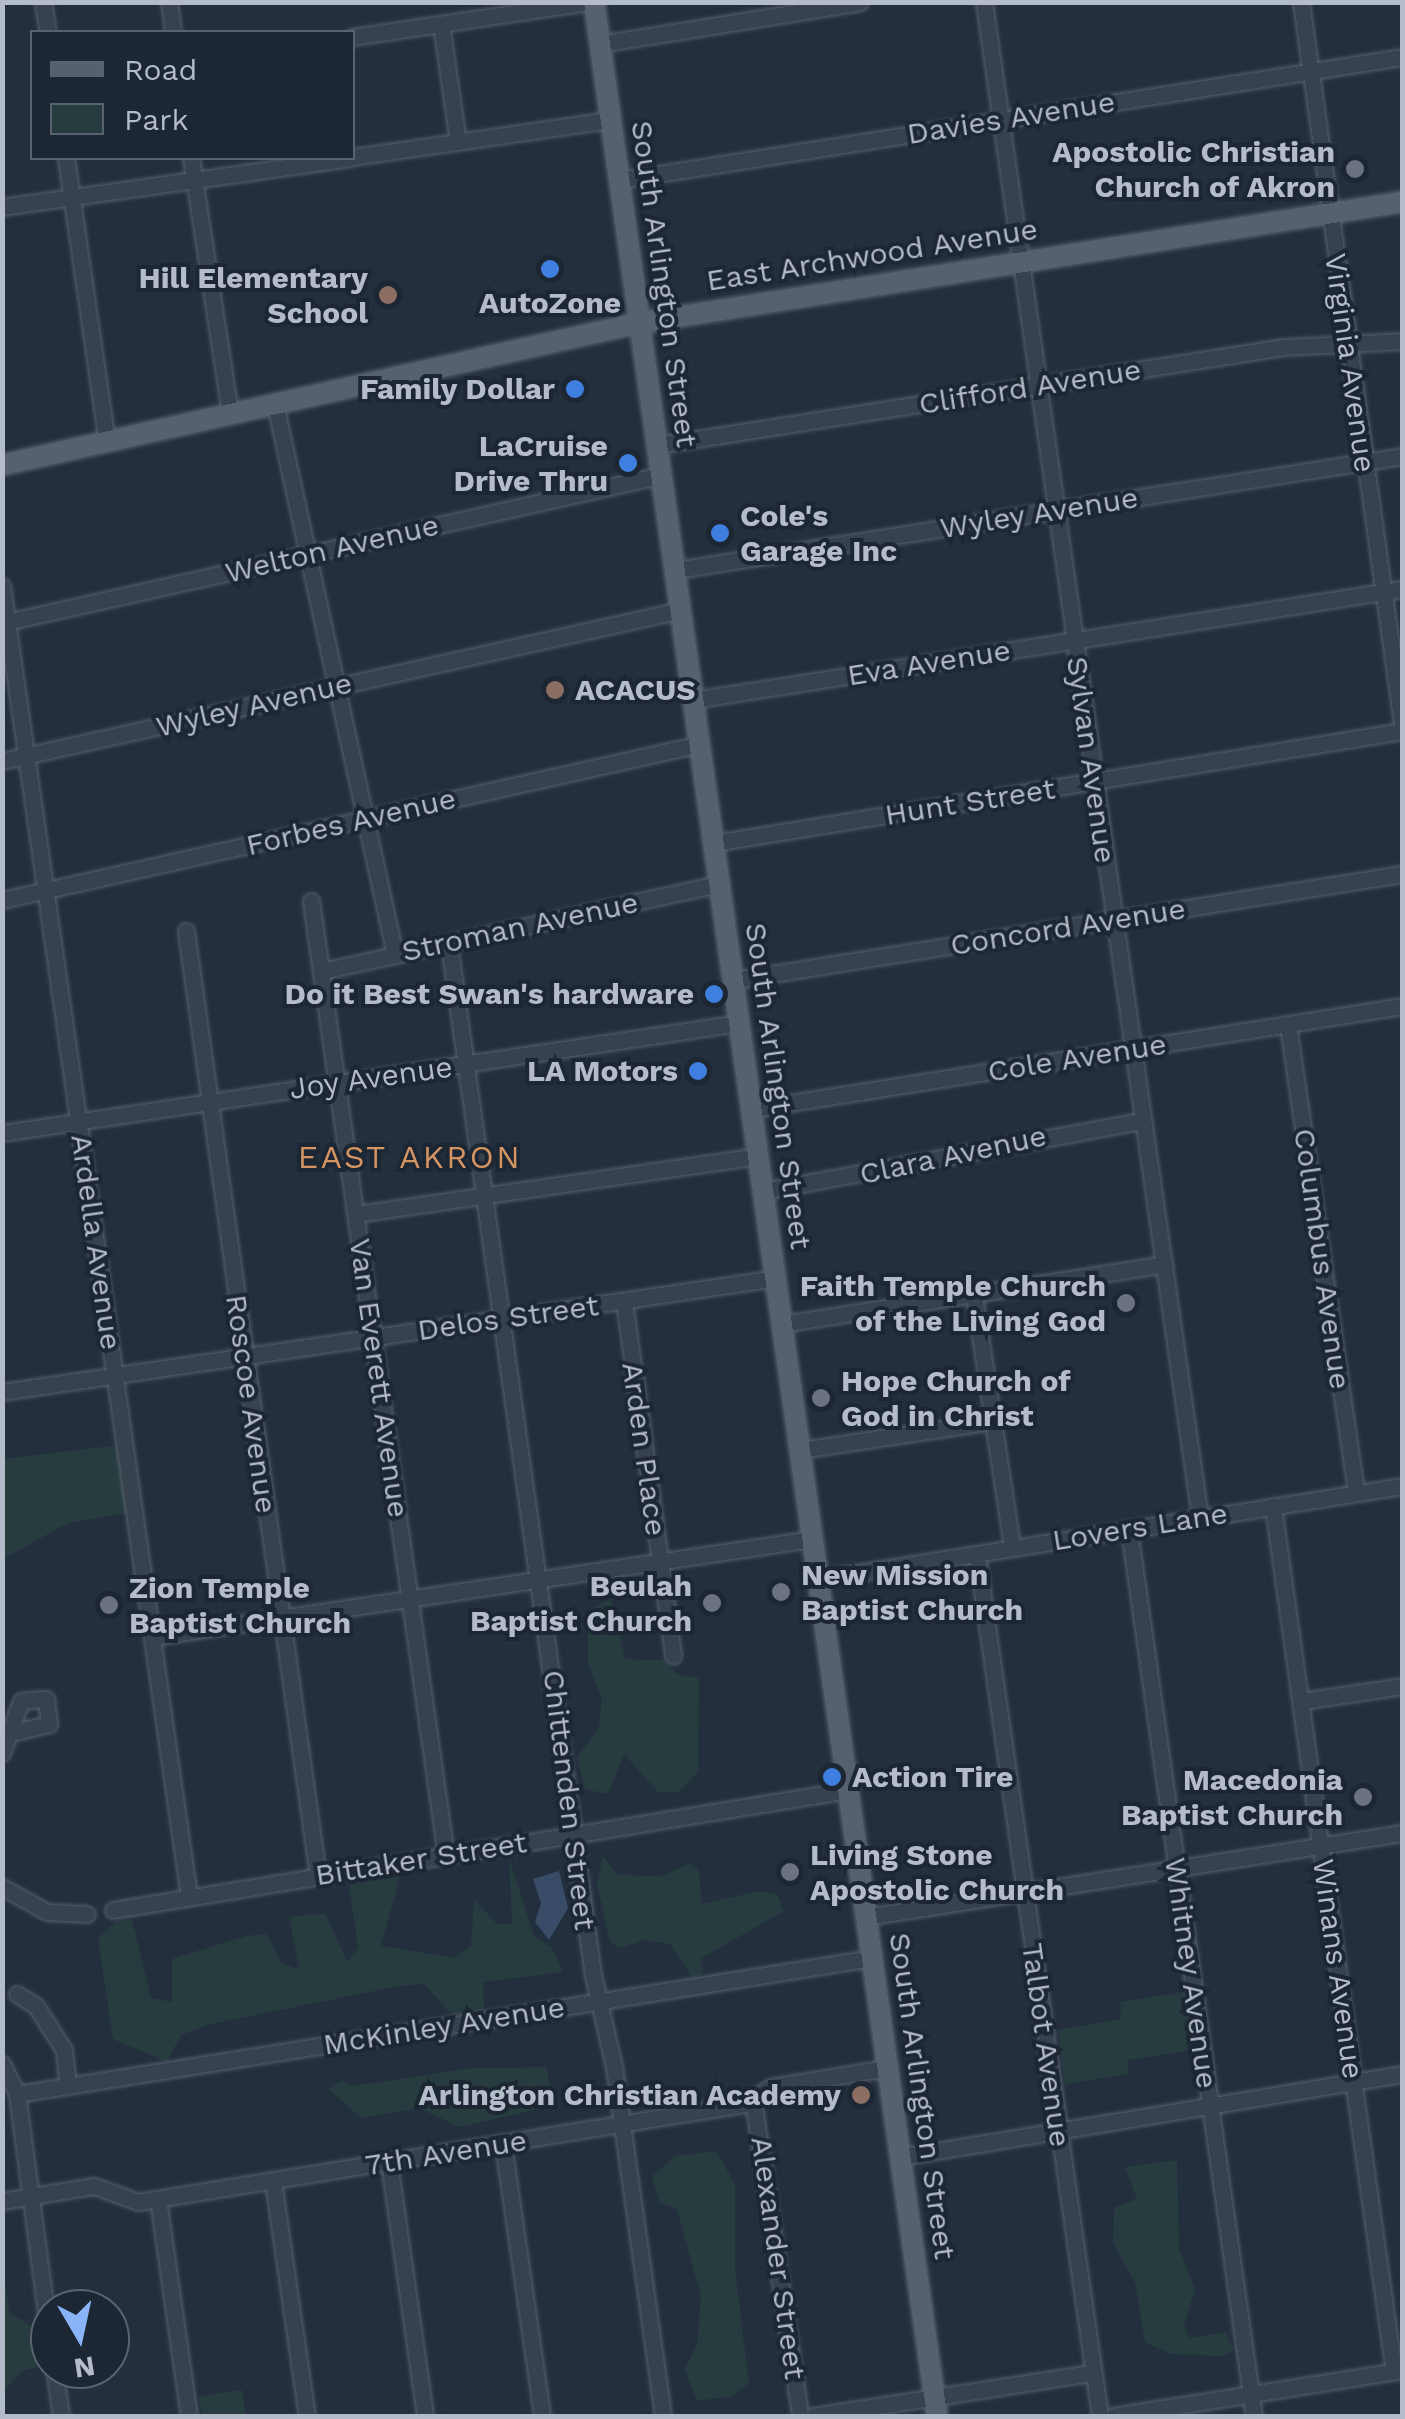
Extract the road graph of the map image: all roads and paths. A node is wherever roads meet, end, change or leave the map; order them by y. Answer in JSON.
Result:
{"nodes":[{"id":1,"x":44,"y":2,"type":"edge"},
{"id":2,"x":169,"y":2,"type":"edge"},
{"id":3,"x":592,"y":2,"type":"edge"},
{"id":4,"x":860,"y":2,"type":"edge"},
{"id":5,"x":984,"y":2,"type":"edge"},
{"id":6,"x":1301,"y":2,"type":"edge"},
{"id":7,"x":441,"y":24,"type":"junction"},
{"id":8,"x":48,"y":30,"type":"edge"},
{"id":9,"x":174,"y":30,"type":"edge"},
{"id":10,"x":355,"y":37,"type":"edge"},
{"id":11,"x":600,"y":44,"type":"junction"},
{"id":12,"x":1402,"y":58,"type":"edge"},
{"id":13,"x":1310,"y":72,"type":"junction"},
{"id":14,"x":610,"y":120,"type":"junction"},
{"id":15,"x":1000,"y":120,"type":"junction"},
{"id":16,"x":458,"y":142,"type":"junction"},
{"id":17,"x":355,"y":156,"type":"edge"},
{"id":18,"x":66,"y":160,"type":"edge"},
{"id":19,"x":192,"y":160,"type":"edge"},
{"id":20,"x":331,"y":160,"type":"edge"},
{"id":21,"x":195,"y":180,"type":"junction"},
{"id":22,"x":620,"y":180,"type":"junction"},
{"id":23,"x":72,"y":198,"type":"junction"},
{"id":24,"x":1402,"y":202,"type":"edge"},
{"id":25,"x":2,"y":208,"type":"edge"},
{"id":26,"x":1329,"y":214,"type":"junction"},
{"id":27,"x":1020,"y":262,"type":"junction"},
{"id":28,"x":639,"y":322,"type":"junction"},
{"id":29,"x":1347,"y":341,"type":"junction"},
{"id":30,"x":1402,"y":341,"type":"edge"},
{"id":31,"x":1038,"y":386,"type":"junction"},
{"id":32,"x":275,"y":404,"type":"junction"},
{"id":33,"x":230,"y":414,"type":"junction"},
{"id":34,"x":107,"y":441,"type":"junction"},
{"id":35,"x":658,"y":444,"type":"junction"},
{"id":36,"x":1402,"y":456,"type":"edge"},
{"id":37,"x":1364,"y":462,"type":"junction"},
{"id":38,"x":2,"y":465,"type":"edge"},
{"id":39,"x":662,"y":476,"type":"junction"},
{"id":40,"x":1055,"y":510,"type":"junction"},
{"id":41,"x":308,"y":555,"type":"junction"},
{"id":42,"x":676,"y":570,"type":"junction"},
{"id":43,"x":2,"y":586,"type":"edge"},
{"id":44,"x":1402,"y":589,"type":"edge"},
{"id":45,"x":1383,"y":591,"type":"junction"},
{"id":46,"x":681,"y":610,"type":"junction"},
{"id":47,"x":5,"y":623,"type":"edge"},
{"id":48,"x":1073,"y":640,"type":"junction"},
{"id":49,"x":337,"y":687,"type":"junction"},
{"id":50,"x":693,"y":700,"type":"junction"},
{"id":51,"x":1402,"y":723,"type":"edge"},
{"id":52,"x":1402,"y":731,"type":"edge"},
{"id":53,"x":700,"y":744,"type":"junction"},
{"id":54,"x":27,"y":756,"type":"junction"},
{"id":55,"x":2,"y":762,"type":"edge"},
{"id":56,"x":1094,"y":782,"type":"junction"},
{"id":57,"x":365,"y":819,"type":"junction"},
{"id":58,"x":714,"y":843,"type":"junction"},
{"id":59,"x":1402,"y":874,"type":"edge"},
{"id":60,"x":719,"y":884,"type":"junction"},
{"id":61,"x":46,"y":890,"type":"junction"},
{"id":62,"x":2,"y":900,"type":"edge"},
{"id":63,"x":311,"y":901,"type":"dead end"},
{"id":64,"x":1114,"y":920,"type":"junction"},
{"id":65,"x":186,"y":931,"type":"dead end"},
{"id":66,"x":449,"y":944,"type":"junction"},
{"id":67,"x":395,"y":955,"type":"junction"},
{"id":68,"x":322,"y":970,"type":"junction"},
{"id":69,"x":734,"y":980,"type":"junction"},
{"id":70,"x":1402,"y":1006,"type":"edge"},
{"id":71,"x":739,"y":1024,"type":"junction"},
{"id":72,"x":1288,"y":1025,"type":"junction"},
{"id":73,"x":1133,"y":1049,"type":"junction"},
{"id":74,"x":467,"y":1064,"type":"junction"},
{"id":75,"x":338,"y":1083,"type":"junction"},
{"id":76,"x":209,"y":1102,"type":"junction"},
{"id":77,"x":752,"y":1109,"type":"junction"},
{"id":78,"x":1142,"y":1120,"type":"junction"},
{"id":79,"x":79,"y":1122,"type":"junction"},
{"id":80,"x":2,"y":1133,"type":"edge"},
{"id":81,"x":758,"y":1156,"type":"junction"},
{"id":82,"x":764,"y":1192,"type":"junction"},
{"id":83,"x":486,"y":1194,"type":"junction"},
{"id":84,"x":356,"y":1214,"type":"junction"},
{"id":85,"x":1164,"y":1264,"type":"junction"},
{"id":86,"x":776,"y":1278,"type":"junction"},
{"id":87,"x":974,"y":1294,"type":"junction"},
{"id":88,"x":624,"y":1301,"type":"junction"},
{"id":89,"x":502,"y":1320,"type":"junction"},
{"id":90,"x":782,"y":1324,"type":"junction"},
{"id":91,"x":374,"y":1338,"type":"junction"},
{"id":92,"x":245,"y":1357,"type":"junction"},
{"id":93,"x":116,"y":1375,"type":"junction"},
{"id":94,"x":2,"y":1392,"type":"edge"},
{"id":95,"x":992,"y":1421,"type":"junction"},
{"id":96,"x":801,"y":1450,"type":"junction"},
{"id":97,"x":1402,"y":1486,"type":"edge"},
{"id":98,"x":1356,"y":1494,"type":"junction"},
{"id":99,"x":1273,"y":1506,"type":"junction"},
{"id":100,"x":1200,"y":1518,"type":"junction"},
{"id":101,"x":1129,"y":1529,"type":"junction"},
{"id":102,"x":812,"y":1539,"type":"junction"},
{"id":103,"x":1012,"y":1547,"type":"junction"},
{"id":104,"x":977,"y":1555,"type":"junction"},
{"id":105,"x":660,"y":1562,"type":"junction"},
{"id":106,"x":819,"y":1578,"type":"junction"},
{"id":107,"x":540,"y":1580,"type":"junction"},
{"id":108,"x":410,"y":1599,"type":"junction"},
{"id":109,"x":282,"y":1618,"type":"junction"},
{"id":110,"x":152,"y":1637,"type":"junction"},
{"id":111,"x":673,"y":1656,"type":"dead end"},
{"id":112,"x":1402,"y":1686,"type":"edge"},
{"id":113,"x":1302,"y":1702,"type":"junction"},
{"id":114,"x":14,"y":1732,"type":"dead end"},
{"id":115,"x":2,"y":1753,"type":"edge"},
{"id":116,"x":848,"y":1790,"type":"junction"},
{"id":117,"x":1402,"y":1833,"type":"edge"},
{"id":118,"x":575,"y":1834,"type":"junction"},
{"id":119,"x":1322,"y":1846,"type":"junction"},
{"id":120,"x":446,"y":1855,"type":"junction"},
{"id":121,"x":1176,"y":1869,"type":"junction"},
{"id":122,"x":318,"y":1876,"type":"junction"},
{"id":123,"x":2,"y":1887,"type":"edge"},
{"id":124,"x":1025,"y":1892,"type":"junction"},
{"id":125,"x":189,"y":1897,"type":"junction"},
{"id":126,"x":113,"y":1910,"type":"dead end"},
{"id":127,"x":87,"y":1914,"type":"dead end"},
{"id":128,"x":866,"y":1918,"type":"junction"},
{"id":129,"x":872,"y":1958,"type":"junction"},
{"id":130,"x":17,"y":1994,"type":"dead end"},
{"id":131,"x":596,"y":2000,"type":"junction"},
{"id":132,"x":2,"y":2064,"type":"edge"},
{"id":133,"x":887,"y":2068,"type":"junction"},
{"id":134,"x":1402,"y":2074,"type":"edge"},
{"id":135,"x":1354,"y":2082,"type":"junction"},
{"id":136,"x":68,"y":2086,"type":"junction"},
{"id":137,"x":17,"y":2094,"type":"junction"},
{"id":138,"x":753,"y":2100,"type":"junction"},
{"id":139,"x":1210,"y":2107,"type":"junction"},
{"id":140,"x":621,"y":2124,"type":"junction"},
{"id":141,"x":1058,"y":2134,"type":"junction"},
{"id":142,"x":503,"y":2144,"type":"junction"},
{"id":143,"x":900,"y":2158,"type":"junction"},
{"id":144,"x":389,"y":2162,"type":"junction"},
{"id":145,"x":273,"y":2181,"type":"junction"},
{"id":146,"x":29,"y":2196,"type":"junction"},
{"id":147,"x":158,"y":2199,"type":"junction"},
{"id":148,"x":2,"y":2200,"type":"edge"},
{"id":149,"x":42,"y":2289,"type":"edge"},
{"id":150,"x":1398,"y":2371,"type":"edge"},
{"id":151,"x":1092,"y":2373,"type":"junction"},
{"id":152,"x":57,"y":2389,"type":"edge"},
{"id":153,"x":1251,"y":2394,"type":"junction"},
{"id":154,"x":936,"y":2407,"type":"edge"},
{"id":155,"x":60,"y":2416,"type":"edge"},
{"id":156,"x":189,"y":2416,"type":"edge"},
{"id":157,"x":307,"y":2416,"type":"edge"},
{"id":158,"x":425,"y":2416,"type":"edge"},
{"id":159,"x":542,"y":2416,"type":"edge"},
{"id":160,"x":663,"y":2416,"type":"edge"},
{"id":161,"x":800,"y":2416,"type":"edge"},
{"id":162,"x":814,"y":2416,"type":"edge"},
{"id":163,"x":1100,"y":2416,"type":"edge"},
{"id":164,"x":1113,"y":2416,"type":"edge"},
{"id":165,"x":1254,"y":2416,"type":"edge"}],
"edges":[{"from":1,"to":8,"type":"street"},
{"from":2,"to":9,"type":"street"},
{"from":3,"to":7,"type":"street"},
{"from":3,"to":11,"type":"main road","name":"South Arlington Street"},
{"from":4,"to":11,"type":"street"},
{"from":5,"to":15,"type":"street","name":"Sylvan Avenue"},
{"from":6,"to":13,"type":"street","name":"Virginia Avenue"},
{"from":7,"to":10,"type":"street"},
{"from":7,"to":16,"type":"street"},
{"from":11,"to":14,"type":"main road","name":"South Arlington Street"},
{"from":12,"to":13,"type":"street","name":"Davies Avenue"},
{"from":13,"to":15,"type":"street","name":"Davies Avenue"},
{"from":13,"to":26,"type":"street","name":"Virginia Avenue"},
{"from":14,"to":16,"type":"street"},
{"from":14,"to":22,"type":"main road","name":"South Arlington Street"},
{"from":15,"to":22,"type":"street","name":"Davies Avenue"},
{"from":15,"to":27,"type":"street","name":"Sylvan Avenue"},
{"from":16,"to":17,"type":"street"},
{"from":18,"to":23,"type":"street"},
{"from":19,"to":21,"type":"street"},
{"from":20,"to":21,"type":"street"},
{"from":21,"to":23,"type":"street"},
{"from":21,"to":33,"type":"street"},
{"from":22,"to":28,"type":"main road","name":"South Arlington Street"},
{"from":23,"to":25,"type":"street"},
{"from":23,"to":34,"type":"street"},
{"from":24,"to":26,"type":"main road","name":"East Archwood Avenue"},
{"from":26,"to":27,"type":"main road","name":"East Archwood Avenue"},
{"from":26,"to":29,"type":"street","name":"Virginia Avenue"},
{"from":27,"to":28,"type":"main road","name":"East Archwood Avenue"},
{"from":27,"to":31,"type":"street","name":"Sylvan Avenue"},
{"from":28,"to":32,"type":"main road","name":"East Archwood Avenue"},
{"from":28,"to":35,"type":"main road","name":"South Arlington Street"},
{"from":29,"to":30,"type":"street","name":"Clifford Avenue"},
{"from":29,"to":31,"type":"street","name":"Clifford Avenue"},
{"from":29,"to":37,"type":"street","name":"Virginia Avenue"},
{"from":31,"to":35,"type":"street","name":"Clifford Avenue"},
{"from":31,"to":40,"type":"street","name":"Sylvan Avenue"},
{"from":32,"to":33,"type":"main road","name":"East Archwood Avenue"},
{"from":32,"to":41,"type":"street"},
{"from":33,"to":34,"type":"main road","name":"East Archwood Avenue"},
{"from":34,"to":38,"type":"main road","name":"East Archwood Avenue"},
{"from":35,"to":39,"type":"main road","name":"South Arlington Street"},
{"from":36,"to":37,"type":"street","name":"Wyley Avenue"},
{"from":37,"to":40,"type":"street","name":"Wyley Avenue"},
{"from":37,"to":45,"type":"street","name":"Virginia Avenue"},
{"from":39,"to":41,"type":"street","name":"Welton Avenue"},
{"from":39,"to":42,"type":"main road","name":"South Arlington Street"},
{"from":40,"to":42,"type":"street","name":"Wyley Avenue"},
{"from":40,"to":48,"type":"street","name":"Sylvan Avenue"},
{"from":41,"to":47,"type":"street","name":"Welton Avenue"},
{"from":41,"to":49,"type":"street"},
{"from":42,"to":46,"type":"main road","name":"South Arlington Street"},
{"from":43,"to":47,"type":"street","name":"Ardella Avenue"},
{"from":44,"to":45,"type":"street","name":"Eva Avenue"},
{"from":45,"to":48,"type":"street","name":"Eva Avenue"},
{"from":45,"to":51,"type":"street","name":"Virginia Avenue"},
{"from":46,"to":49,"type":"street","name":"Wyley Avenue"},
{"from":46,"to":50,"type":"main road","name":"South Arlington Street"},
{"from":47,"to":54,"type":"street","name":"Ardella Avenue"},
{"from":48,"to":50,"type":"street","name":"Eva Avenue"},
{"from":48,"to":56,"type":"street","name":"Sylvan Avenue"},
{"from":49,"to":54,"type":"street","name":"Wyley Avenue"},
{"from":49,"to":57,"type":"street"},
{"from":50,"to":53,"type":"main road","name":"South Arlington Street"},
{"from":52,"to":56,"type":"street","name":"Hunt Street"},
{"from":53,"to":57,"type":"street","name":"Forbes Avenue"},
{"from":53,"to":58,"type":"main road","name":"South Arlington Street"},
{"from":54,"to":55,"type":"street","name":"Wyley Avenue"},
{"from":54,"to":61,"type":"street","name":"Ardella Avenue"},
{"from":56,"to":58,"type":"street","name":"Hunt Street"},
{"from":56,"to":64,"type":"street","name":"Sylvan Avenue"},
{"from":57,"to":61,"type":"street","name":"Forbes Avenue"},
{"from":57,"to":67,"type":"street"},
{"from":58,"to":60,"type":"main road","name":"South Arlington Street"},
{"from":59,"to":64,"type":"street","name":"Concord Avenue"},
{"from":60,"to":66,"type":"street","name":"Stroman Avenue"},
{"from":60,"to":69,"type":"main road","name":"South Arlington Street"},
{"from":61,"to":62,"type":"street","name":"Forbes Avenue"},
{"from":61,"to":79,"type":"street","name":"Ardella Avenue"},
{"from":63,"to":68,"type":"street","name":"Van Everett Avenue"},
{"from":64,"to":69,"type":"street","name":"Concord Avenue"},
{"from":64,"to":73,"type":"street","name":"Sylvan Avenue"},
{"from":65,"to":76,"type":"street","name":"Roscoe Avenue"},
{"from":66,"to":67,"type":"street","name":"Stroman Avenue"},
{"from":66,"to":74,"type":"street","name":"Chittenden Street"},
{"from":67,"to":68,"type":"street","name":"Stroman Avenue"},
{"from":68,"to":75,"type":"street","name":"Van Everett Avenue"},
{"from":69,"to":71,"type":"main road","name":"South Arlington Street"},
{"from":70,"to":72,"type":"street","name":"Cole Avenue"},
{"from":71,"to":74,"type":"street","name":"Joy Avenue"},
{"from":71,"to":77,"type":"main road","name":"South Arlington Street"},
{"from":72,"to":73,"type":"street","name":"Cole Avenue"},
{"from":72,"to":98,"type":"street","name":"Columbus Avenue"},
{"from":73,"to":77,"type":"street","name":"Cole Avenue"},
{"from":73,"to":78,"type":"street","name":"Sylvan Avenue"},
{"from":74,"to":75,"type":"street","name":"Joy Avenue"},
{"from":74,"to":83,"type":"street","name":"Chittenden Street"},
{"from":75,"to":76,"type":"street","name":"Joy Avenue"},
{"from":75,"to":84,"type":"street","name":"Van Everett Avenue"},
{"from":76,"to":79,"type":"street","name":"Joy Avenue"},
{"from":76,"to":92,"type":"street","name":"Roscoe Avenue"},
{"from":77,"to":81,"type":"main road","name":"South Arlington Street"},
{"from":78,"to":82,"type":"street","name":"Clara Avenue"},
{"from":78,"to":85,"type":"street","name":"Sylvan Avenue"},
{"from":79,"to":80,"type":"street","name":"Joy Avenue"},
{"from":79,"to":93,"type":"street","name":"Ardella Avenue"},
{"from":81,"to":82,"type":"main road","name":"South Arlington Street"},
{"from":81,"to":83,"type":"street"},
{"from":82,"to":86,"type":"main road","name":"South Arlington Street"},
{"from":83,"to":84,"type":"street"},
{"from":83,"to":89,"type":"street","name":"Chittenden Street"},
{"from":84,"to":91,"type":"street","name":"Van Everett Avenue"},
{"from":85,"to":87,"type":"street"},
{"from":85,"to":100,"type":"street","name":"Sylvan Avenue"},
{"from":86,"to":88,"type":"street","name":"Delos Street"},
{"from":86,"to":90,"type":"main road","name":"South Arlington Street"},
{"from":87,"to":90,"type":"street"},
{"from":87,"to":95,"type":"street"},
{"from":88,"to":89,"type":"street","name":"Delos Street"},
{"from":88,"to":105,"type":"street","name":"Arden Place"},
{"from":89,"to":91,"type":"street","name":"Delos Street"},
{"from":89,"to":107,"type":"street","name":"Chittenden Street"},
{"from":90,"to":96,"type":"main road","name":"South Arlington Street"},
{"from":91,"to":92,"type":"street","name":"Delos Street"},
{"from":91,"to":108,"type":"street","name":"Van Everett Avenue"},
{"from":92,"to":93,"type":"street","name":"Delos Street"},
{"from":92,"to":109,"type":"street","name":"Roscoe Avenue"},
{"from":93,"to":94,"type":"street","name":"Delos Street"},
{"from":93,"to":110,"type":"street","name":"Ardella Avenue"},
{"from":95,"to":96,"type":"street"},
{"from":95,"to":103,"type":"street"},
{"from":96,"to":102,"type":"main road","name":"South Arlington Street"},
{"from":97,"to":98,"type":"street","name":"Lovers Lane"},
{"from":98,"to":99,"type":"street","name":"Lovers Lane"},
{"from":99,"to":100,"type":"street","name":"Lovers Lane"},
{"from":99,"to":113,"type":"street","name":"Winans Avenue"},
{"from":100,"to":101,"type":"street","name":"Lovers Lane"},
{"from":101,"to":103,"type":"street","name":"Lovers Lane"},
{"from":101,"to":121,"type":"street","name":"Whitney Avenue"},
{"from":102,"to":105,"type":"street"},
{"from":102,"to":106,"type":"main road","name":"South Arlington Street"},
{"from":103,"to":104,"type":"street","name":"Lovers Lane"},
{"from":104,"to":106,"type":"street","name":"Lovers Lane"},
{"from":104,"to":124,"type":"street","name":"Talbot Avenue"},
{"from":105,"to":107,"type":"street"},
{"from":105,"to":111,"type":"street","name":"Arden Place"},
{"from":106,"to":116,"type":"main road","name":"South Arlington Street"},
{"from":107,"to":108,"type":"street"},
{"from":107,"to":118,"type":"street","name":"Chittenden Street"},
{"from":108,"to":109,"type":"street"},
{"from":108,"to":120,"type":"street","name":"Van Everett Avenue"},
{"from":109,"to":110,"type":"street"},
{"from":109,"to":122,"type":"street","name":"Roscoe Avenue"},
{"from":110,"to":125,"type":"street","name":"Ardella Avenue"},
{"from":112,"to":113,"type":"street"},
{"from":113,"to":119,"type":"street","name":"Winans Avenue"},
{"from":114,"to":115,"type":"street"},
{"from":116,"to":118,"type":"street","name":"Bittaker Street"},
{"from":116,"to":128,"type":"main road","name":"South Arlington Street"},
{"from":117,"to":119,"type":"street"},
{"from":118,"to":120,"type":"street","name":"Bittaker Street"},
{"from":118,"to":131,"type":"street","name":"Chittenden Street"},
{"from":119,"to":121,"type":"street"},
{"from":119,"to":135,"type":"street","name":"Winans Avenue"},
{"from":120,"to":122,"type":"street","name":"Bittaker Street"},
{"from":121,"to":124,"type":"street"},
{"from":121,"to":139,"type":"street","name":"Whitney Avenue"},
{"from":122,"to":125,"type":"street","name":"Bittaker Street"},
{"from":123,"to":127,"type":"street"},
{"from":124,"to":128,"type":"street"},
{"from":124,"to":141,"type":"street","name":"Talbot Avenue"},
{"from":125,"to":126,"type":"street","name":"Bittaker Street"},
{"from":128,"to":129,"type":"main road","name":"South Arlington Street"},
{"from":129,"to":131,"type":"street","name":"McKinley Avenue"},
{"from":129,"to":133,"type":"main road","name":"South Arlington Street"},
{"from":130,"to":136,"type":"street"},
{"from":131,"to":136,"type":"street","name":"McKinley Avenue"},
{"from":131,"to":140,"type":"street","name":"Chittenden Street"},
{"from":132,"to":137,"type":"street"},
{"from":133,"to":138,"type":"street","name":"7th Avenue"},
{"from":133,"to":143,"type":"main road","name":"South Arlington Street"},
{"from":134,"to":135,"type":"street"},
{"from":135,"to":139,"type":"street"},
{"from":135,"to":150,"type":"street","name":"Winans Avenue"},
{"from":136,"to":137,"type":"street","name":"McKinley Avenue"},
{"from":137,"to":146,"type":"street"},
{"from":138,"to":140,"type":"street","name":"7th Avenue"},
{"from":138,"to":161,"type":"street","name":"Alexander Street"},
{"from":139,"to":141,"type":"street"},
{"from":139,"to":153,"type":"street","name":"Whitney Avenue"},
{"from":140,"to":142,"type":"street","name":"7th Avenue"},
{"from":140,"to":160,"type":"street","name":"Chittenden Street"},
{"from":141,"to":143,"type":"street"},
{"from":141,"to":151,"type":"street","name":"Talbot Avenue"},
{"from":142,"to":144,"type":"street","name":"7th Avenue"},
{"from":142,"to":159,"type":"street"},
{"from":143,"to":154,"type":"main road","name":"South Arlington Street"},
{"from":144,"to":145,"type":"street","name":"7th Avenue"},
{"from":144,"to":158,"type":"street"},
{"from":145,"to":147,"type":"street","name":"7th Avenue"},
{"from":145,"to":157,"type":"street"},
{"from":146,"to":147,"type":"street","name":"7th Avenue"},
{"from":146,"to":148,"type":"street","name":"7th Avenue"},
{"from":146,"to":149,"type":"street"},
{"from":147,"to":156,"type":"street"},
{"from":150,"to":153,"type":"street"},
{"from":151,"to":154,"type":"street"},
{"from":151,"to":163,"type":"street","name":"Talbot Avenue"},
{"from":152,"to":155,"type":"street"},
{"from":153,"to":164,"type":"street"},
{"from":153,"to":165,"type":"street","name":"Whitney Avenue"},
{"from":154,"to":162,"type":"street"}]}
